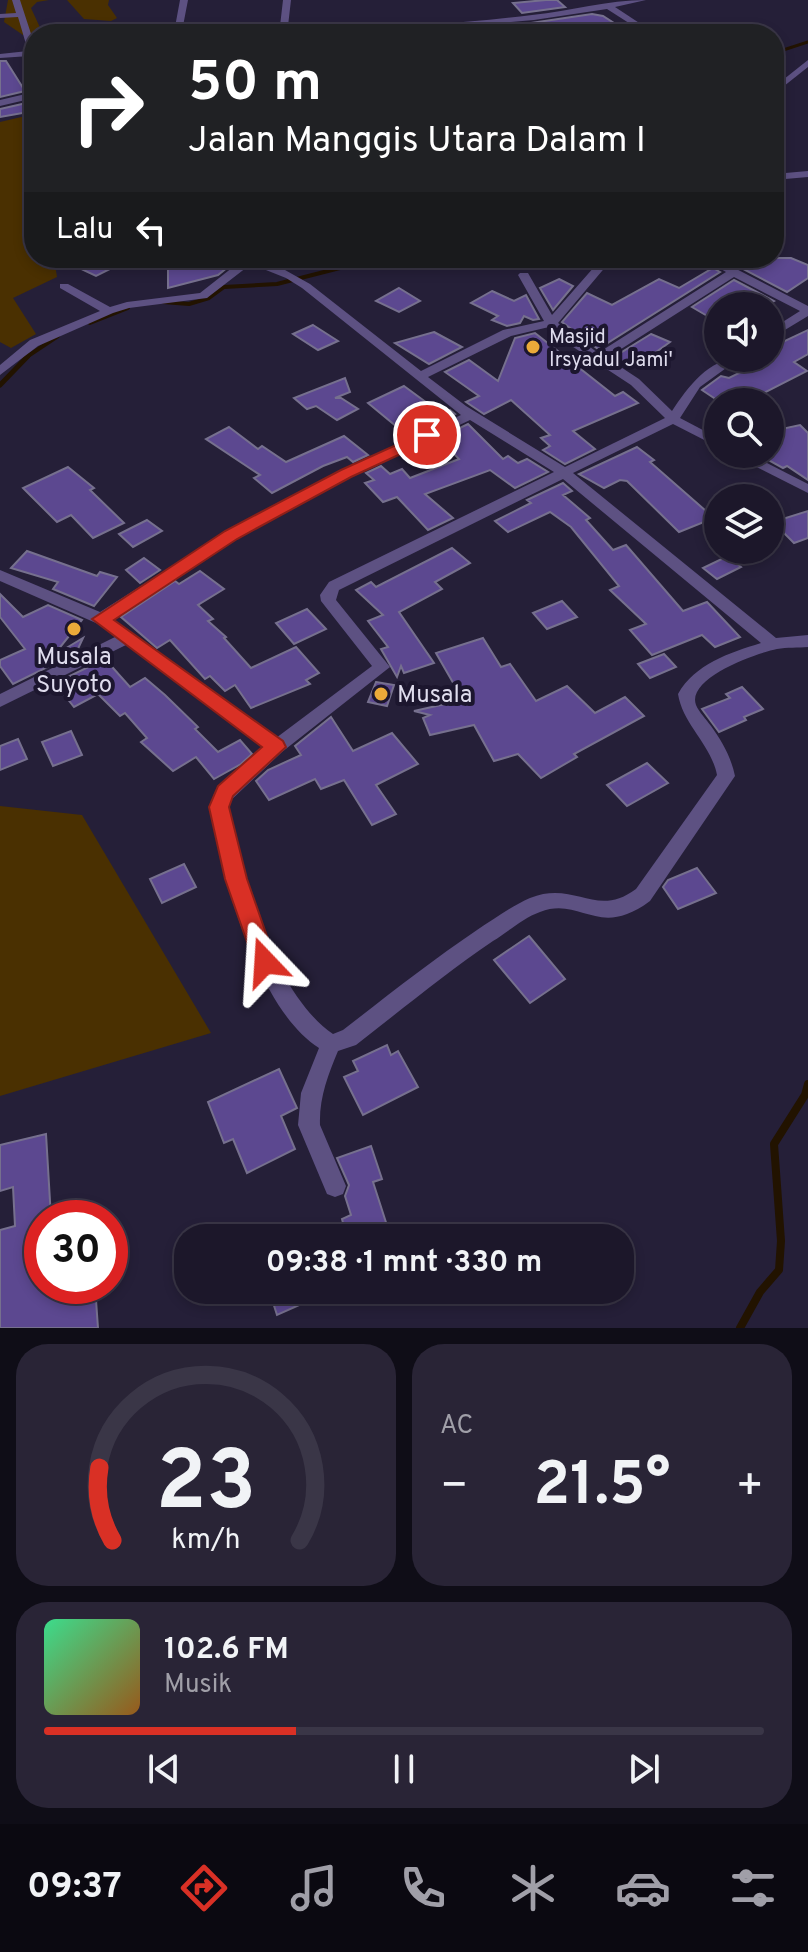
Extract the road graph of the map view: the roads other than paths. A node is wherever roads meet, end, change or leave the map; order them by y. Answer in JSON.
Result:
{"nodes":[{"id":1,"x":16,"y":0,"type":"edge"},
{"id":2,"x":184,"y":0,"type":"edge"},
{"id":3,"x":287,"y":0,"type":"edge"},
{"id":4,"x":642,"y":0,"type":"edge"},
{"id":5,"x":605,"y":4,"type":"edge"},
{"id":6,"x":21,"y":15,"type":"junction"},
{"id":7,"x":0,"y":16,"type":"edge"},
{"id":8,"x":24,"y":24,"type":"edge"},
{"id":9,"x":180,"y":24,"type":"edge"},
{"id":10,"x":285,"y":24,"type":"edge"},
{"id":11,"x":451,"y":24,"type":"edge"},
{"id":12,"x":636,"y":24,"type":"edge"},
{"id":13,"x":24,"y":55,"type":"edge"},
{"id":14,"x":0,"y":56,"type":"edge"},
{"id":15,"x":808,"y":63,"type":"edge"},
{"id":16,"x":784,"y":83,"type":"edge"},
{"id":17,"x":24,"y":97,"type":"edge"},
{"id":18,"x":0,"y":103,"type":"edge"},
{"id":19,"x":808,"y":174,"type":"edge"},
{"id":20,"x":784,"y":176,"type":"edge"},
{"id":21,"x":236,"y":268,"type":"edge"},
{"id":22,"x":270,"y":268,"type":"edge"},
{"id":23,"x":280,"y":268,"type":"edge"},
{"id":24,"x":599,"y":268,"type":"edge"},
{"id":25,"x":727,"y":268,"type":"edge"},
{"id":26,"x":275,"y":270,"type":"junction"},
{"id":27,"x":734,"y":272,"type":"junction"},
{"id":28,"x":524,"y":275,"type":"dead end"},
{"id":29,"x":64,"y":286,"type":"dead end"},
{"id":30,"x":109,"y":311,"type":"junction"},
{"id":31,"x":808,"y":311,"type":"edge"},
{"id":32,"x":551,"y":323,"type":"junction"},
{"id":33,"x":784,"y":326,"type":"edge"},
{"id":34,"x":598,"y":358,"type":"junction"},
{"id":35,"x":0,"y":371,"type":"edge"},
{"id":36,"x":714,"y":372,"type":"edge"},
{"id":37,"x":419,"y":377,"type":"junction"},
{"id":38,"x":471,"y":415,"type":"junction"},
{"id":39,"x":673,"y":419,"type":"junction"},
{"id":40,"x":704,"y":436,"type":"edge"},
{"id":41,"x":766,"y":468,"type":"edge"},
{"id":42,"x":562,"y":471,"type":"junction"},
{"id":43,"x":808,"y":489,"type":"edge"},
{"id":44,"x":2,"y":575,"type":"edge"},
{"id":45,"x":101,"y":619,"type":"junction"},
{"id":46,"x":129,"y":637,"type":"junction"},
{"id":47,"x":808,"y":641,"type":"edge"},
{"id":48,"x":773,"y":644,"type":"junction"},
{"id":49,"x":0,"y":701,"type":"edge"},
{"id":50,"x":276,"y":747,"type":"junction"},
{"id":51,"x":331,"y":1044,"type":"junction"},
{"id":52,"x":335,"y":1186,"type":"dead end"}],
"edges":[{"from":1,"to":6,"type":"street"},
{"from":2,"to":9,"type":"street"},
{"from":3,"to":10,"type":"street"},
{"from":4,"to":5,"type":"street"},
{"from":5,"to":11,"type":"street"},
{"from":5,"to":12,"type":"street"},
{"from":6,"to":7,"type":"street"},
{"from":6,"to":8,"type":"street"},
{"from":13,"to":14,"type":"street"},
{"from":15,"to":16,"type":"street"},
{"from":17,"to":18,"type":"street"},
{"from":19,"to":20,"type":"street"},
{"from":21,"to":30,"type":"street"},
{"from":22,"to":26,"type":"street"},
{"from":23,"to":26,"type":"street"},
{"from":24,"to":32,"type":"street"},
{"from":25,"to":27,"type":"street"},
{"from":26,"to":37,"type":"street"},
{"from":27,"to":31,"type":"street"},
{"from":27,"to":34,"type":"street"},
{"from":28,"to":32,"type":"street"},
{"from":29,"to":30,"type":"street"},
{"from":30,"to":35,"type":"street"},
{"from":31,"to":33,"type":"street"},
{"from":32,"to":34,"type":"street"},
{"from":32,"to":37,"type":"street"},
{"from":34,"to":39,"type":"street"},
{"from":36,"to":39,"type":"street"},
{"from":37,"to":38,"type":"street"},
{"from":38,"to":42,"type":"street"},
{"from":38,"to":45,"type":"street"},
{"from":39,"to":40,"type":"street"},
{"from":39,"to":42,"type":"street"},
{"from":41,"to":43,"type":"street"},
{"from":42,"to":48,"type":"street"},
{"from":42,"to":50,"type":"street"},
{"from":44,"to":45,"type":"street"},
{"from":45,"to":46,"type":"street"},
{"from":46,"to":49,"type":"street"},
{"from":46,"to":50,"type":"street"},
{"from":47,"to":48,"type":"street"},
{"from":48,"to":51,"type":"street"},
{"from":50,"to":51,"type":"street"},
{"from":51,"to":52,"type":"street"}]}
